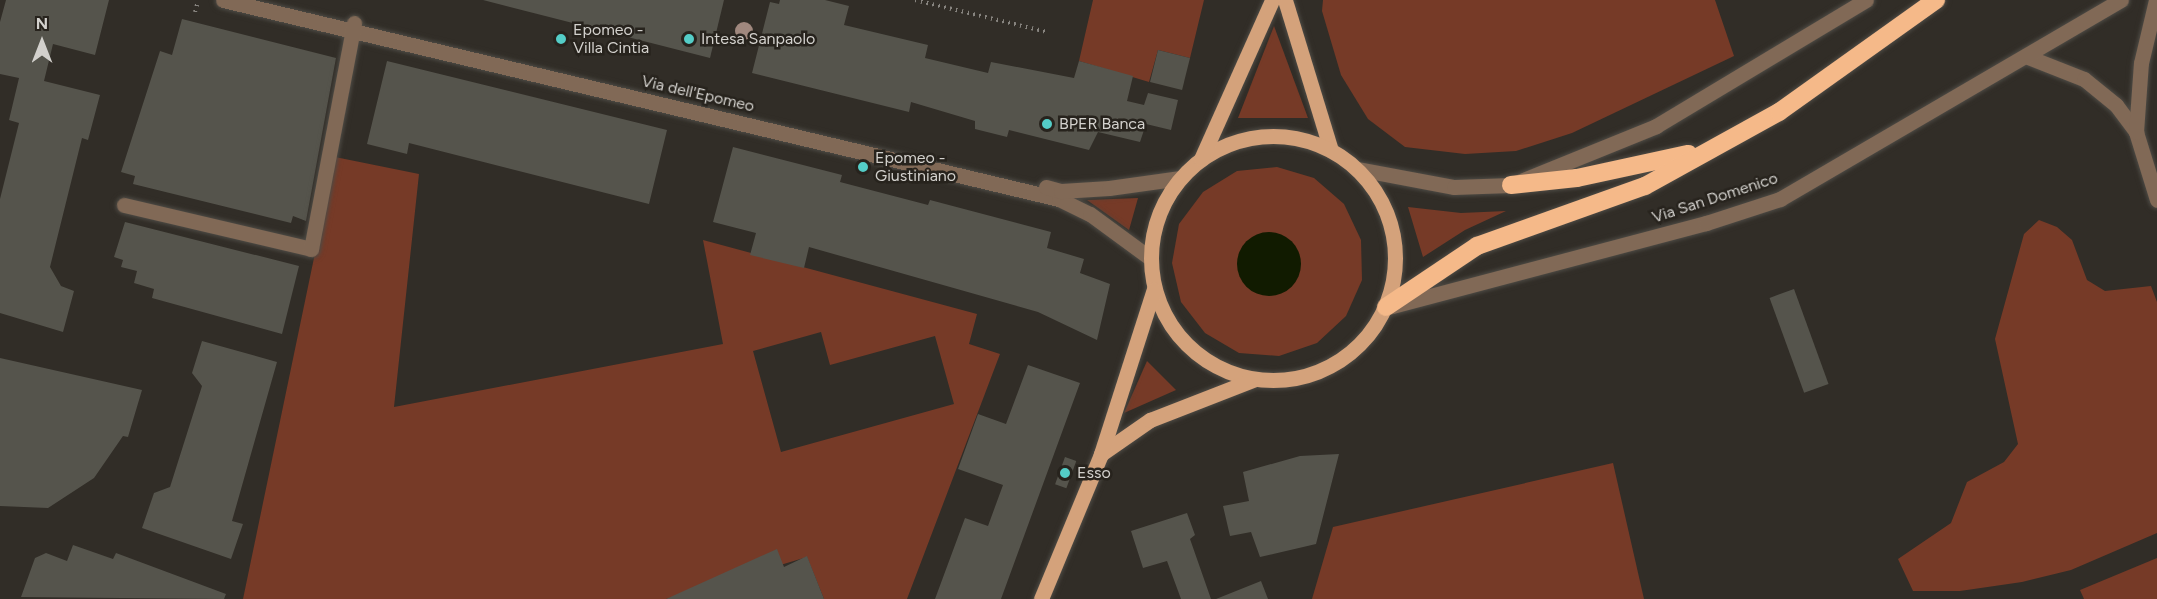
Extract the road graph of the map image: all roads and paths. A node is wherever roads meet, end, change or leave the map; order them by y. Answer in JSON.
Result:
{"nodes":[{"id":1,"x":199,"y":0,"type":"edge"},
{"id":2,"x":223,"y":0,"type":"edge"},
{"id":3,"x":256,"y":0,"type":"edge"},
{"id":4,"x":915,"y":0,"type":"edge"},
{"id":5,"x":1272,"y":0,"type":"edge"},
{"id":6,"x":1285,"y":0,"type":"edge"},
{"id":7,"x":1866,"y":0,"type":"edge"},
{"id":8,"x":1936,"y":0,"type":"edge"},
{"id":9,"x":2121,"y":0,"type":"edge"},
{"id":10,"x":2156,"y":0,"type":"edge"},
{"id":11,"x":195,"y":12,"type":"dead end"},
{"id":12,"x":353,"y":27,"type":"junction"},
{"id":13,"x":1047,"y":32,"type":"dead end"},
{"id":14,"x":2028,"y":57,"type":"junction"},
{"id":15,"x":2136,"y":132,"type":"junction"},
{"id":16,"x":1331,"y":150,"type":"junction"},
{"id":17,"x":1704,"y":150,"type":"junction"},
{"id":18,"x":1202,"y":159,"type":"junction"},
{"id":19,"x":1358,"y":169,"type":"junction"},
{"id":20,"x":1180,"y":178,"type":"junction"},
{"id":21,"x":1511,"y":184,"type":"junction"},
{"id":22,"x":2157,"y":200,"type":"edge"},
{"id":23,"x":124,"y":205,"type":"dead end"},
{"id":24,"x":1150,"y":258,"type":"junction"},
{"id":25,"x":1154,"y":288,"type":"junction"},
{"id":26,"x":1386,"y":307,"type":"junction"},
{"id":27,"x":1255,"y":379,"type":"junction"},
{"id":28,"x":1101,"y":454,"type":"junction"},
{"id":29,"x":1041,"y":599,"type":"edge"}],
"edges":[{"from":1,"to":11,"type":"path"},
{"from":2,"to":12,"type":"street","name":"Via dell'Epomeo"},
{"from":3,"to":12,"type":"street","name":"Via dell'Epomeo"},
{"from":4,"to":13,"type":"path"},
{"from":5,"to":18,"type":"main road"},
{"from":6,"to":16,"type":"main road"},
{"from":7,"to":21,"type":"street"},
{"from":8,"to":17,"type":"highway"},
{"from":9,"to":14,"type":"street","name":"Via San Domenico"},
{"from":10,"to":15,"type":"street"},
{"from":12,"to":20,"type":"street","name":"Via dell'Epomeo"},
{"from":12,"to":23,"type":"street"},
{"from":12,"to":24,"type":"street","name":"Via dell'Epomeo"},
{"from":14,"to":15,"type":"street"},
{"from":14,"to":26,"type":"street","name":"Via San Domenico"},
{"from":15,"to":22,"type":"street"},
{"from":16,"to":18,"type":"main road"},
{"from":16,"to":19,"type":"main road"},
{"from":17,"to":21,"type":"highway"},
{"from":17,"to":26,"type":"highway"},
{"from":18,"to":20,"type":"main road"},
{"from":19,"to":21,"type":"street"},
{"from":19,"to":26,"type":"main road"},
{"from":20,"to":24,"type":"main road"},
{"from":24,"to":25,"type":"main road"},
{"from":25,"to":27,"type":"main road"},
{"from":25,"to":28,"type":"main road"},
{"from":26,"to":27,"type":"main road"},
{"from":27,"to":28,"type":"main road"},
{"from":28,"to":29,"type":"main road"}]}
